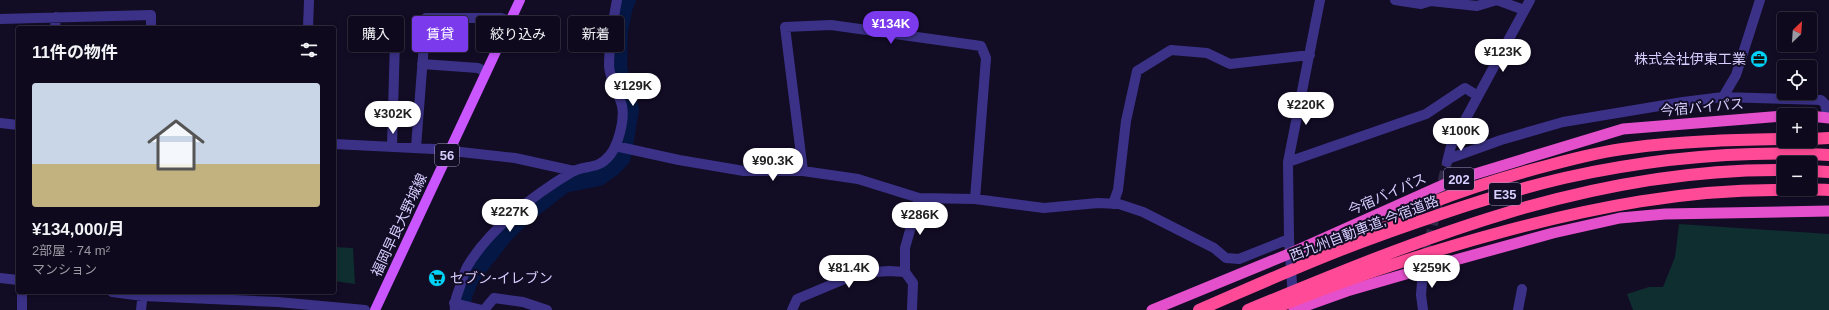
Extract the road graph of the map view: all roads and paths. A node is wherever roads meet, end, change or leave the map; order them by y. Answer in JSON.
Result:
{"nodes":[{"id":1,"x":309,"y":0,"type":"edge"},
{"id":2,"x":520,"y":0,"type":"edge"},
{"id":3,"x":617,"y":0,"type":"edge"},
{"id":4,"x":1320,"y":0,"type":"edge"},
{"id":5,"x":1395,"y":0,"type":"edge"},
{"id":6,"x":1497,"y":0,"type":"edge"},
{"id":7,"x":1530,"y":0,"type":"edge"},
{"id":8,"x":1760,"y":0,"type":"edge"},
{"id":9,"x":1524,"y":10,"type":"junction"},
{"id":10,"x":512,"y":16,"type":"edge"},
{"id":11,"x":56,"y":17,"type":"junction"},
{"id":12,"x":0,"y":18,"type":"edge"},
{"id":13,"x":476,"y":18,"type":"edge"},
{"id":14,"x":55,"y":26,"type":"edge"},
{"id":15,"x":151,"y":26,"type":"edge"},
{"id":16,"x":308,"y":26,"type":"edge"},
{"id":17,"x":395,"y":52,"type":"edge"},
{"id":18,"x":495,"y":52,"type":"edge"},
{"id":19,"x":1310,"y":54,"type":"junction"},
{"id":20,"x":422,"y":64,"type":"junction"},
{"id":21,"x":486,"y":72,"type":"junction"},
{"id":22,"x":1478,"y":96,"type":"junction"},
{"id":23,"x":1723,"y":97,"type":"junction"},
{"id":24,"x":1777,"y":117,"type":"edge"},
{"id":25,"x":1817,"y":117,"type":"edge"},
{"id":26,"x":1829,"y":118,"type":"edge"},
{"id":27,"x":0,"y":123,"type":"edge"},
{"id":28,"x":16,"y":125,"type":"edge"},
{"id":29,"x":1829,"y":138,"type":"edge"},
{"id":30,"x":1777,"y":139,"type":"edge"},
{"id":31,"x":1817,"y":139,"type":"edge"},
{"id":32,"x":336,"y":144,"type":"edge"},
{"id":33,"x":392,"y":146,"type":"junction"},
{"id":34,"x":416,"y":146,"type":"junction"},
{"id":35,"x":615,"y":146,"type":"junction"},
{"id":36,"x":449,"y":150,"type":"junction"},
{"id":37,"x":1829,"y":155,"type":"edge"},
{"id":38,"x":1288,"y":162,"type":"junction"},
{"id":39,"x":1777,"y":170,"type":"edge"},
{"id":40,"x":574,"y":171,"type":"junction"},
{"id":41,"x":803,"y":171,"type":"junction"},
{"id":42,"x":1817,"y":171,"type":"edge"},
{"id":43,"x":1829,"y":172,"type":"edge"},
{"id":44,"x":1829,"y":190,"type":"edge"},
{"id":45,"x":919,"y":198,"type":"junction"},
{"id":46,"x":975,"y":199,"type":"junction"},
{"id":47,"x":1113,"y":204,"type":"junction"},
{"id":48,"x":1829,"y":211,"type":"edge"},
{"id":49,"x":1290,"y":239,"type":"junction"},
{"id":50,"x":1291,"y":252,"type":"junction"},
{"id":51,"x":1423,"y":269,"type":"junction"},
{"id":52,"x":905,"y":272,"type":"junction"},
{"id":53,"x":1284,"y":274,"type":"junction"},
{"id":54,"x":0,"y":278,"type":"edge"},
{"id":55,"x":16,"y":280,"type":"edge"},
{"id":56,"x":1522,"y":289,"type":"dead end"},
{"id":57,"x":22,"y":294,"type":"edge"},
{"id":58,"x":143,"y":294,"type":"edge"},
{"id":59,"x":282,"y":294,"type":"edge"},
{"id":60,"x":278,"y":302,"type":"junction"},
{"id":61,"x":454,"y":306,"type":"edge"},
{"id":62,"x":22,"y":310,"type":"edge"},
{"id":63,"x":141,"y":310,"type":"edge"},
{"id":64,"x":365,"y":310,"type":"edge"},
{"id":65,"x":375,"y":310,"type":"edge"},
{"id":66,"x":483,"y":310,"type":"edge"},
{"id":67,"x":547,"y":310,"type":"edge"},
{"id":68,"x":792,"y":310,"type":"edge"},
{"id":69,"x":912,"y":310,"type":"edge"},
{"id":70,"x":1152,"y":310,"type":"edge"},
{"id":71,"x":1199,"y":310,"type":"edge"},
{"id":72,"x":1248,"y":310,"type":"edge"},
{"id":73,"x":1270,"y":310,"type":"edge"},
{"id":74,"x":1294,"y":310,"type":"edge"},
{"id":75,"x":1423,"y":310,"type":"edge"},
{"id":76,"x":1518,"y":310,"type":"edge"}],
"edges":[{"from":1,"to":16,"type":"street"},
{"from":2,"to":10,"type":"main road","name":"福岡早良大野城線","number":"56"},
{"from":3,"to":35,"type":"street"},
{"from":4,"to":19,"type":"street"},
{"from":5,"to":6,"type":"street"},
{"from":6,"to":9,"type":"street"},
{"from":7,"to":9,"type":"street"},
{"from":8,"to":23,"type":"street"},
{"from":9,"to":22,"type":"street"},
{"from":11,"to":12,"type":"street"},
{"from":11,"to":14,"type":"street"},
{"from":11,"to":15,"type":"street"},
{"from":13,"to":20,"type":"street"},
{"from":17,"to":33,"type":"street"},
{"from":18,"to":21,"type":"main road","name":"福岡早良大野城線","number":"56"},
{"from":19,"to":38,"type":"street"},
{"from":19,"to":47,"type":"street"},
{"from":20,"to":21,"type":"street"},
{"from":20,"to":34,"type":"street"},
{"from":21,"to":36,"type":"main road","name":"福岡早良大野城線","number":"56"},
{"from":22,"to":23,"type":"street"},
{"from":22,"to":38,"type":"street"},
{"from":23,"to":26,"type":"street"},
{"from":24,"to":50,"type":"highway","name":"今宿バイパス","number":"202"},
{"from":25,"to":26,"type":"highway"},
{"from":27,"to":28,"type":"street"},
{"from":29,"to":31,"type":"highway"},
{"from":30,"to":53,"type":"highway","bridge":true},
{"from":32,"to":33,"type":"street"},
{"from":33,"to":34,"type":"street"},
{"from":34,"to":36,"type":"street"},
{"from":35,"to":40,"type":"street"},
{"from":35,"to":41,"type":"street"},
{"from":36,"to":40,"type":"street"},
{"from":36,"to":65,"type":"main road","name":"福岡早良大野城線","number":"56"},
{"from":37,"to":53,"type":"highway","name":"西九州自動車道;今宿道路","number":"E35","bridge":true},
{"from":38,"to":49,"type":"street"},
{"from":39,"to":72,"type":"highway","number":"E35","bridge":true},
{"from":40,"to":61,"type":"street"},
{"from":41,"to":45,"type":"street"},
{"from":41,"to":46,"type":"street"},
{"from":42,"to":43,"type":"highway"},
{"from":44,"to":73,"type":"highway","bridge":true},
{"from":45,"to":46,"type":"street"},
{"from":45,"to":52,"type":"street"},
{"from":46,"to":47,"type":"street"},
{"from":47,"to":49,"type":"street"},
{"from":48,"to":51,"type":"highway"},
{"from":49,"to":50,"type":"street"},
{"from":50,"to":70,"type":"highway","name":"今宿バイパス","number":"202"},
{"from":50,"to":74,"type":"street"},
{"from":51,"to":74,"type":"highway"},
{"from":51,"to":75,"type":"street"},
{"from":52,"to":68,"type":"street"},
{"from":52,"to":69,"type":"street"},
{"from":53,"to":71,"type":"highway","name":"西九州自動車道;今宿道路","number":"E35","bridge":true},
{"from":54,"to":55,"type":"street"},
{"from":56,"to":76,"type":"street"},
{"from":57,"to":62,"type":"street"},
{"from":58,"to":60,"type":"street"},
{"from":58,"to":63,"type":"street"},
{"from":59,"to":60,"type":"street"},
{"from":60,"to":64,"type":"street"},
{"from":61,"to":66,"type":"street"},
{"from":66,"to":67,"type":"street"}]}
